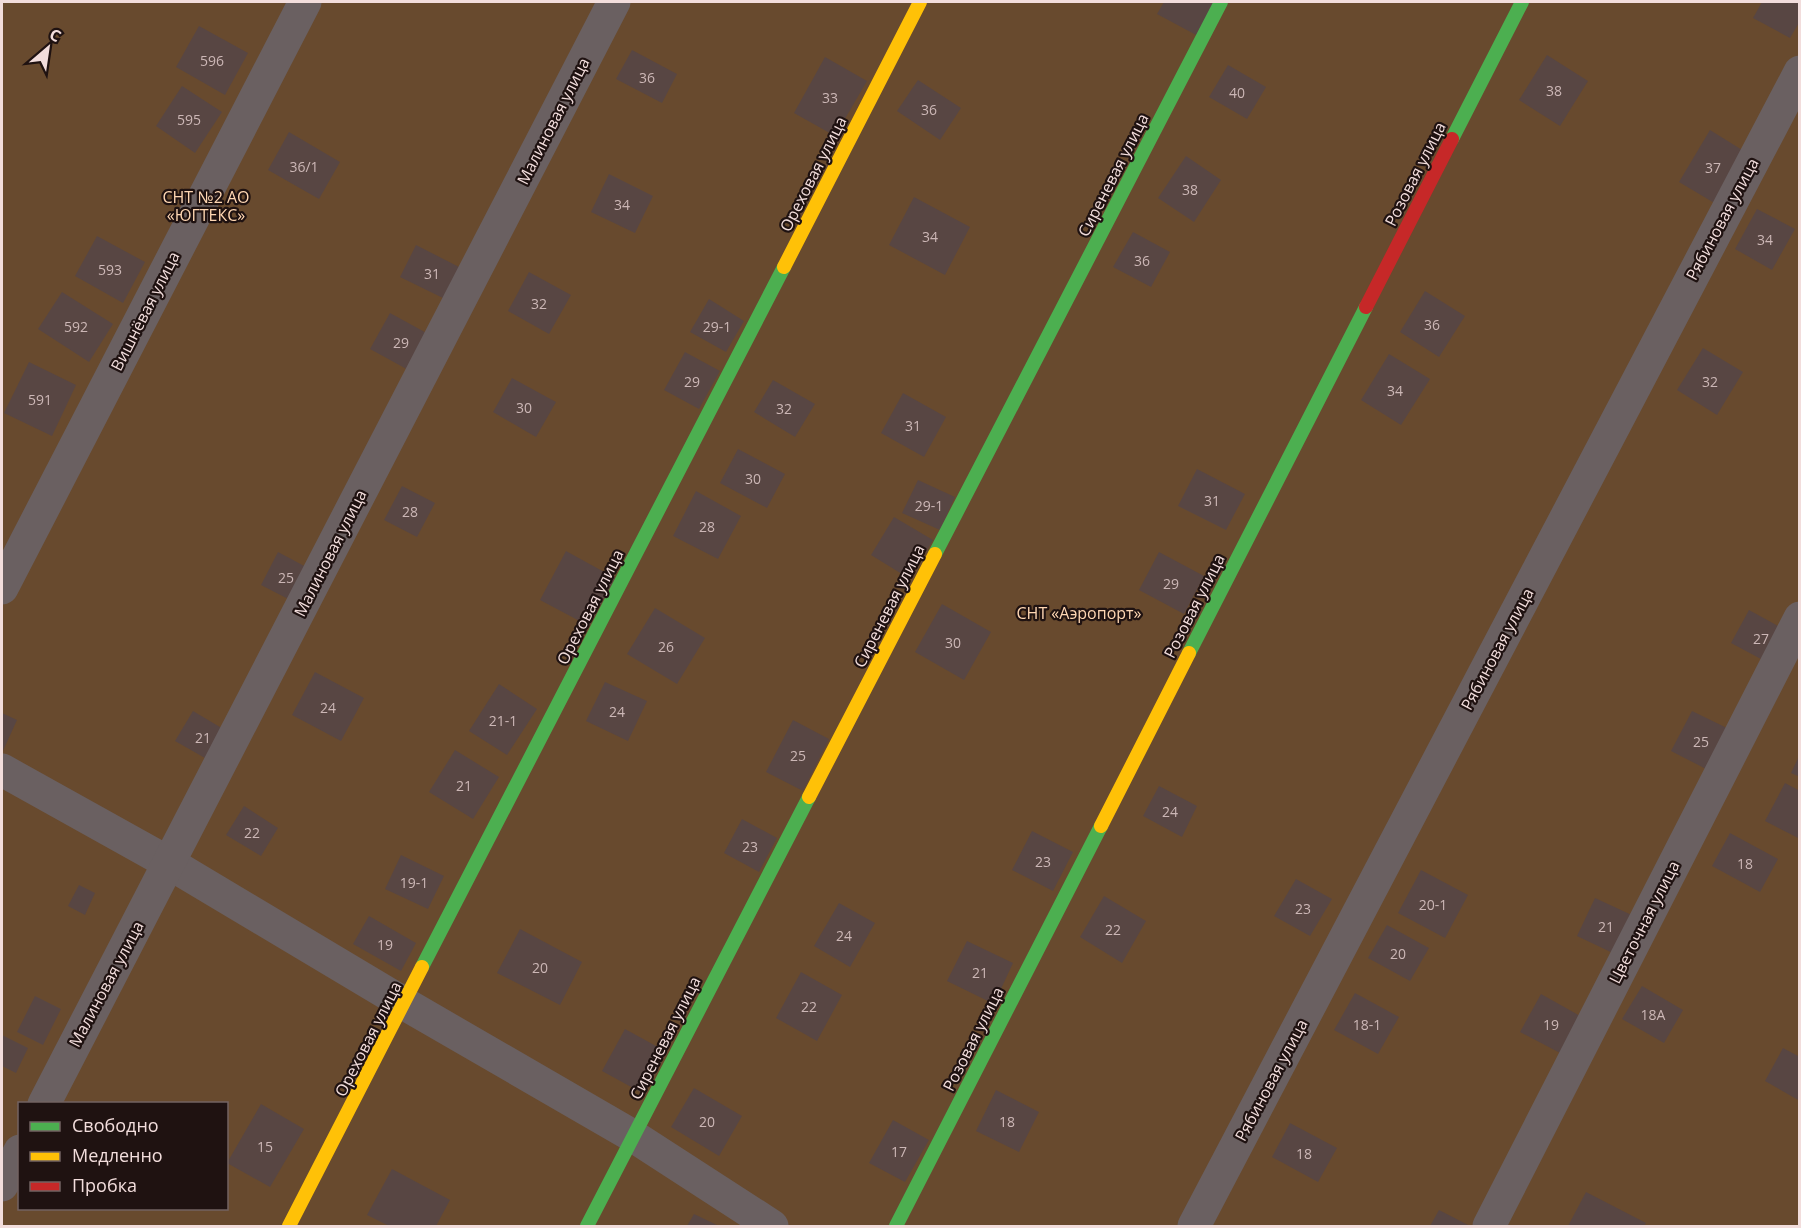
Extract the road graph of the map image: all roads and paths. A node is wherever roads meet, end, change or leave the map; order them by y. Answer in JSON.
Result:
{"nodes":[{"id":1,"x":305,"y":2,"type":"edge"},
{"id":2,"x":614,"y":2,"type":"edge"},
{"id":3,"x":920,"y":2,"type":"edge"},
{"id":4,"x":1221,"y":2,"type":"edge"},
{"id":5,"x":1522,"y":2,"type":"edge"},
{"id":6,"x":1800,"y":72,"type":"edge"},
{"id":7,"x":2,"y":588,"type":"edge"},
{"id":8,"x":1800,"y":618,"type":"edge"},
{"id":9,"x":2,"y":771,"type":"edge"},
{"id":10,"x":169,"y":863,"type":"junction"},
{"id":11,"x":405,"y":1004,"type":"junction"},
{"id":12,"x":45,"y":1102,"type":"edge"},
{"id":13,"x":633,"y":1136,"type":"junction"},
{"id":14,"x":18,"y":1154,"type":"edge"},
{"id":15,"x":2,"y":1185,"type":"edge"},
{"id":16,"x":289,"y":1227,"type":"edge"},
{"id":17,"x":587,"y":1227,"type":"edge"},
{"id":18,"x":772,"y":1227,"type":"edge"},
{"id":19,"x":896,"y":1227,"type":"edge"},
{"id":20,"x":1194,"y":1227,"type":"edge"},
{"id":21,"x":1489,"y":1227,"type":"edge"}],
"edges":[{"from":1,"to":7,"type":"street","name":"Вишнёвая улица"},
{"from":2,"to":10,"type":"street","name":"Малиновая улица"},
{"from":3,"to":11,"type":"street","name":"Ореховая улица"},
{"from":4,"to":13,"type":"street","name":"Сиреневая улица"},
{"from":5,"to":19,"type":"street","name":"Розовая улица"},
{"from":6,"to":20,"type":"street","name":"Рябиновая улица"},
{"from":8,"to":21,"type":"street","name":"Цветочная улица"},
{"from":9,"to":10,"type":"street"},
{"from":10,"to":11,"type":"street"},
{"from":10,"to":12,"type":"street","name":"Малиновая улица"},
{"from":11,"to":13,"type":"street"},
{"from":11,"to":16,"type":"street","name":"Ореховая улица"},
{"from":13,"to":17,"type":"street","name":"Сиреневая улица"},
{"from":13,"to":18,"type":"street"},
{"from":14,"to":15,"type":"street"}]}
